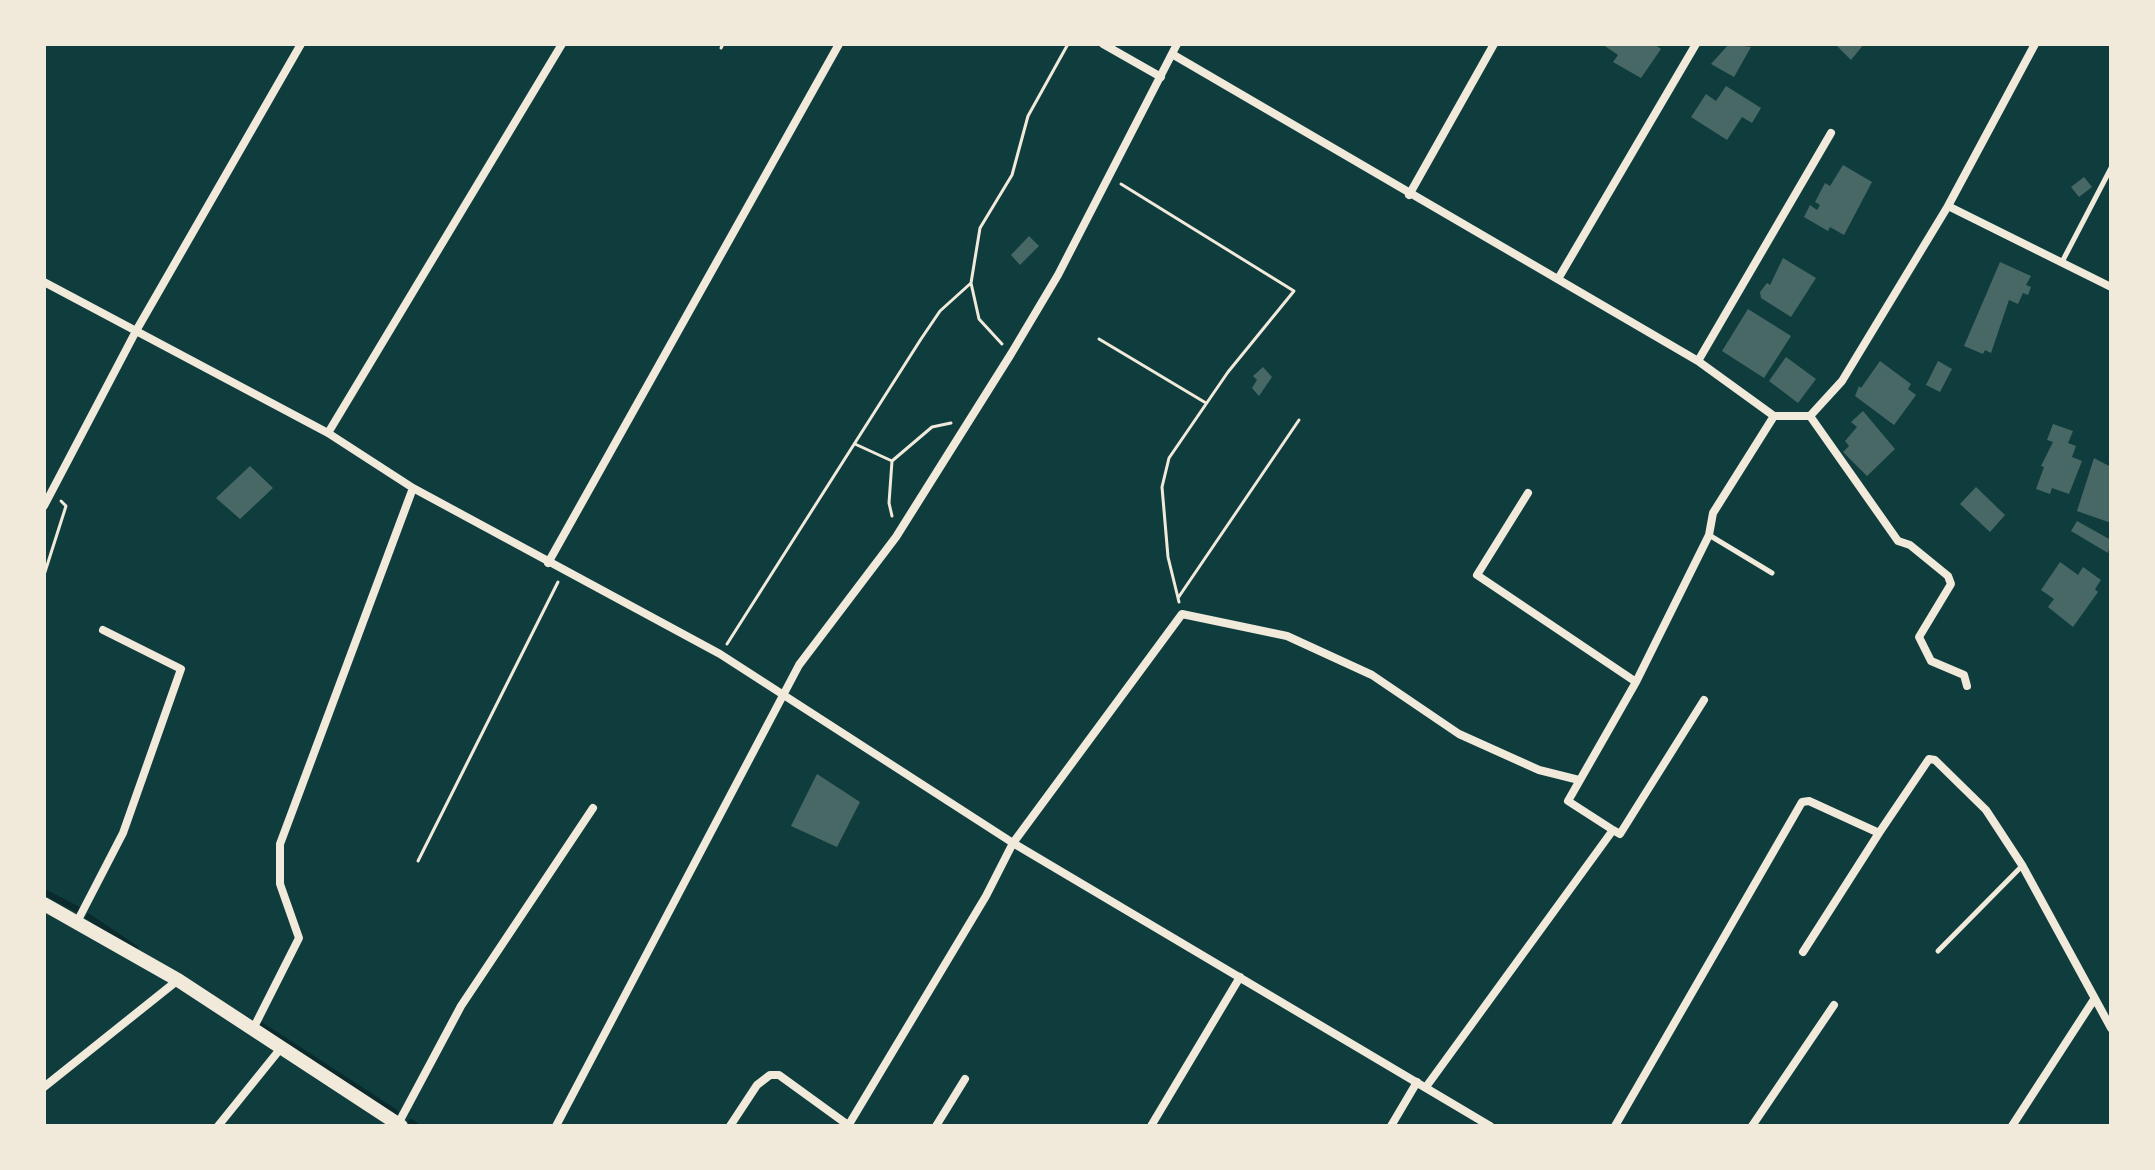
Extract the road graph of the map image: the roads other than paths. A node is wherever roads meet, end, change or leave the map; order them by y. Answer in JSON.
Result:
{"nodes":[{"id":1,"x":301,"y":44,"type":"edge"},
{"id":2,"x":562,"y":44,"type":"edge"},
{"id":3,"x":839,"y":44,"type":"edge"},
{"id":4,"x":1103,"y":44,"type":"edge"},
{"id":5,"x":1177,"y":44,"type":"edge"},
{"id":6,"x":1494,"y":44,"type":"edge"},
{"id":7,"x":1696,"y":44,"type":"edge"},
{"id":8,"x":2035,"y":44,"type":"edge"},
{"id":9,"x":1172,"y":54,"type":"junction"},
{"id":10,"x":1161,"y":77,"type":"junction"},
{"id":11,"x":1831,"y":133,"type":"dead end"},
{"id":12,"x":2111,"y":168,"type":"edge"},
{"id":13,"x":1409,"y":195,"type":"junction"},
{"id":14,"x":1948,"y":206,"type":"junction"},
{"id":15,"x":2062,"y":262,"type":"junction"},
{"id":16,"x":1558,"y":279,"type":"junction"},
{"id":17,"x":44,"y":282,"type":"edge"},
{"id":18,"x":2111,"y":287,"type":"edge"},
{"id":19,"x":136,"y":331,"type":"junction"},
{"id":20,"x":1698,"y":361,"type":"junction"},
{"id":21,"x":1774,"y":416,"type":"junction"},
{"id":22,"x":1810,"y":416,"type":"junction"},
{"id":23,"x":328,"y":433,"type":"junction"},
{"id":24,"x":413,"y":488,"type":"junction"},
{"id":25,"x":1528,"y":493,"type":"dead end"},
{"id":26,"x":44,"y":506,"type":"edge"},
{"id":27,"x":1709,"y":535,"type":"junction"},
{"id":28,"x":548,"y":563,"type":"junction"},
{"id":29,"x":1772,"y":573,"type":"dead end"},
{"id":30,"x":103,"y":630,"type":"dead end"},
{"id":31,"x":1636,"y":682,"type":"junction"},
{"id":32,"x":1967,"y":686,"type":"dead end"},
{"id":33,"x":784,"y":692,"type":"junction"},
{"id":34,"x":1704,"y":700,"type":"dead end"},
{"id":35,"x":1579,"y":780,"type":"junction"},
{"id":36,"x":593,"y":808,"type":"dead end"},
{"id":37,"x":1613,"y":830,"type":"junction"},
{"id":38,"x":1879,"y":833,"type":"junction"},
{"id":39,"x":1013,"y":843,"type":"junction"},
{"id":40,"x":2022,"y":865,"type":"junction"},
{"id":41,"x":44,"y":904,"type":"edge"},
{"id":42,"x":77,"y":922,"type":"junction"},
{"id":43,"x":1938,"y":951,"type":"dead end"},
{"id":44,"x":1803,"y":952,"type":"dead end"},
{"id":45,"x":1240,"y":977,"type":"junction"},
{"id":46,"x":178,"y":980,"type":"junction"},
{"id":47,"x":2093,"y":1001,"type":"junction"},
{"id":48,"x":1834,"y":1005,"type":"dead end"},
{"id":49,"x":2111,"y":1028,"type":"edge"},
{"id":50,"x":253,"y":1029,"type":"junction"},
{"id":51,"x":281,"y":1048,"type":"junction"},
{"id":52,"x":965,"y":1079,"type":"dead end"},
{"id":53,"x":1417,"y":1082,"type":"junction"},
{"id":54,"x":44,"y":1087,"type":"edge"},
{"id":55,"x":1426,"y":1087,"type":"junction"},
{"id":56,"x":1473,"y":1116,"type":"junction"},
{"id":57,"x":399,"y":1125,"type":"edge"},
{"id":58,"x":218,"y":1126,"type":"edge"},
{"id":59,"x":556,"y":1126,"type":"edge"},
{"id":60,"x":730,"y":1126,"type":"edge"},
{"id":61,"x":848,"y":1126,"type":"edge"},
{"id":62,"x":936,"y":1126,"type":"edge"},
{"id":63,"x":1151,"y":1126,"type":"edge"},
{"id":64,"x":1391,"y":1126,"type":"edge"},
{"id":65,"x":1467,"y":1126,"type":"edge"},
{"id":66,"x":1490,"y":1126,"type":"edge"},
{"id":67,"x":1615,"y":1126,"type":"edge"},
{"id":68,"x":1752,"y":1126,"type":"edge"},
{"id":69,"x":2012,"y":1126,"type":"edge"}],
"edges":[{"from":1,"to":19,"type":"street"},
{"from":2,"to":23,"type":"street"},
{"from":3,"to":28,"type":"street"},
{"from":4,"to":10,"type":"street"},
{"from":5,"to":9,"type":"street"},
{"from":6,"to":13,"type":"street"},
{"from":7,"to":16,"type":"street"},
{"from":8,"to":14,"type":"street"},
{"from":9,"to":10,"type":"street"},
{"from":9,"to":13,"type":"street"},
{"from":10,"to":33,"type":"street"},
{"from":11,"to":20,"type":"street"},
{"from":12,"to":15,"type":"lane"},
{"from":13,"to":16,"type":"street"},
{"from":14,"to":15,"type":"street"},
{"from":14,"to":22,"type":"street"},
{"from":15,"to":18,"type":"street"},
{"from":16,"to":20,"type":"street"},
{"from":17,"to":19,"type":"street"},
{"from":19,"to":23,"type":"street"},
{"from":19,"to":26,"type":"street"},
{"from":20,"to":21,"type":"street"},
{"from":21,"to":22,"type":"street"},
{"from":21,"to":27,"type":"street"},
{"from":22,"to":32,"type":"street"},
{"from":23,"to":24,"type":"street"},
{"from":24,"to":28,"type":"street"},
{"from":24,"to":50,"type":"street"},
{"from":25,"to":31,"type":"street"},
{"from":27,"to":29,"type":"lane"},
{"from":27,"to":31,"type":"street"},
{"from":28,"to":33,"type":"street"},
{"from":30,"to":42,"type":"street"},
{"from":31,"to":35,"type":"street"},
{"from":33,"to":39,"type":"street"},
{"from":33,"to":59,"type":"street"},
{"from":34,"to":37,"type":"street"},
{"from":35,"to":37,"type":"street"},
{"from":35,"to":39,"type":"street"},
{"from":36,"to":57,"type":"street"},
{"from":37,"to":55,"type":"street"},
{"from":38,"to":40,"type":"street"},
{"from":38,"to":44,"type":"street"},
{"from":38,"to":67,"type":"street"},
{"from":39,"to":45,"type":"street"},
{"from":39,"to":61,"type":"street"},
{"from":40,"to":43,"type":"lane"},
{"from":40,"to":47,"type":"street"},
{"from":41,"to":42,"type":"main road"},
{"from":42,"to":46,"type":"main road"},
{"from":45,"to":53,"type":"street"},
{"from":45,"to":63,"type":"street"},
{"from":46,"to":50,"type":"main road"},
{"from":46,"to":54,"type":"street"},
{"from":47,"to":49,"type":"street"},
{"from":47,"to":69,"type":"street"},
{"from":48,"to":68,"type":"street"},
{"from":50,"to":51,"type":"main road"},
{"from":51,"to":57,"type":"main road"},
{"from":51,"to":58,"type":"street"},
{"from":52,"to":62,"type":"street"},
{"from":53,"to":55,"type":"street"},
{"from":53,"to":64,"type":"street"},
{"from":55,"to":56,"type":"street"},
{"from":56,"to":65,"type":"street"},
{"from":56,"to":66,"type":"street"},
{"from":60,"to":61,"type":"street"}]}
